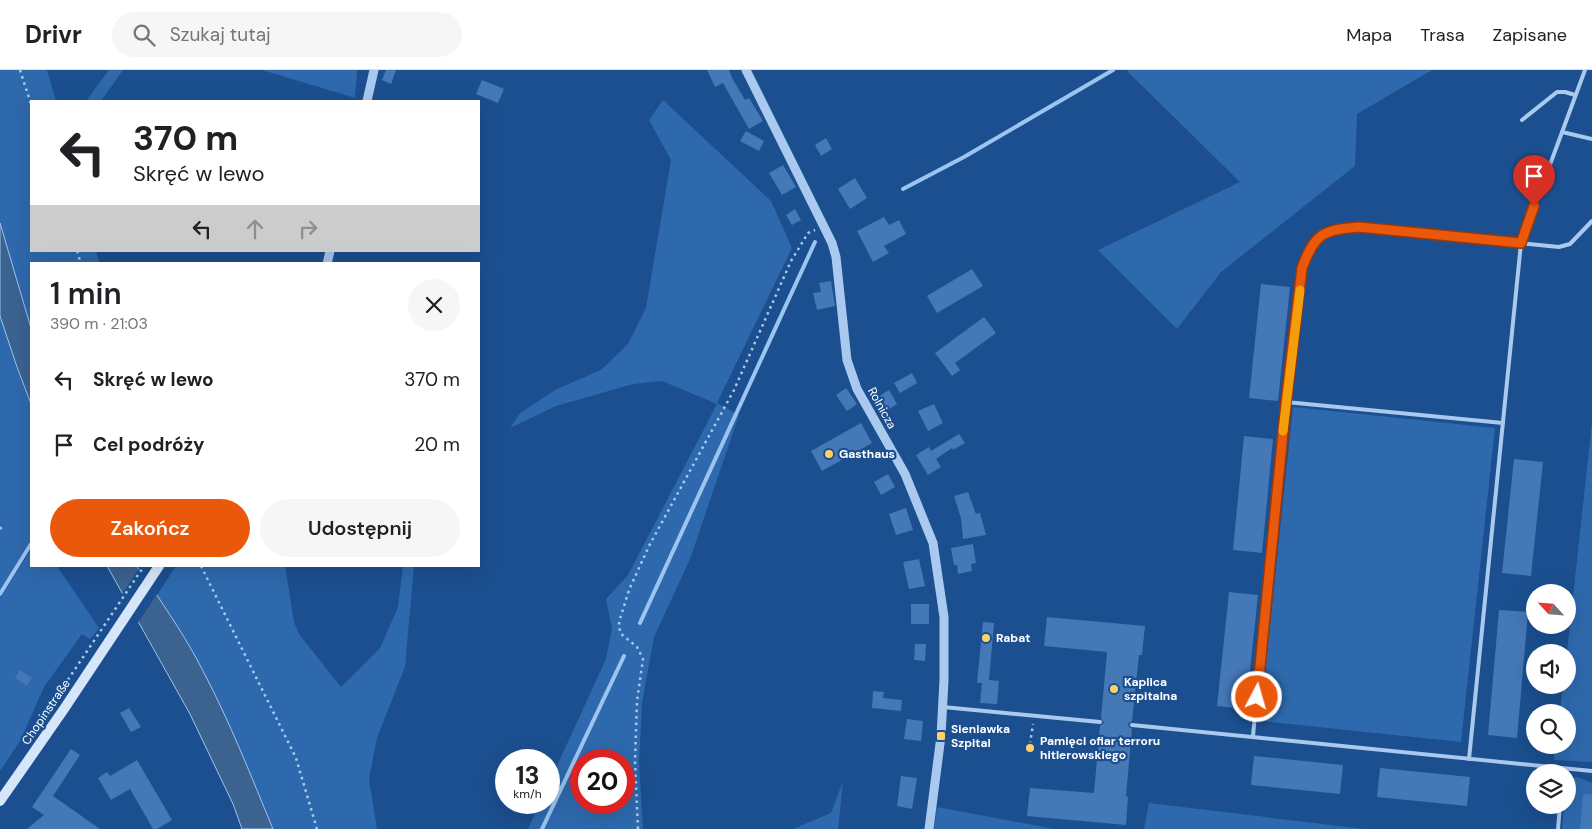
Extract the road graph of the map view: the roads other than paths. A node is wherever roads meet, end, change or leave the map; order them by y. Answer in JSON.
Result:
{"nodes":[{"id":1,"x":374,"y":70,"type":"edge"},
{"id":2,"x":746,"y":70,"type":"edge"},
{"id":3,"x":1585,"y":70,"type":"edge"},
{"id":4,"x":1575,"y":96,"type":"junction"},
{"id":5,"x":367,"y":100,"type":"edge"},
{"id":6,"x":1522,"y":120,"type":"dead end"},
{"id":7,"x":1562,"y":132,"type":"junction"},
{"id":8,"x":1592,"y":139,"type":"edge"},
{"id":9,"x":1592,"y":221,"type":"edge"},
{"id":10,"x":1521,"y":243,"type":"junction"},
{"id":11,"x":1286,"y":402,"type":"junction"},
{"id":12,"x":1503,"y":423,"type":"junction"},
{"id":13,"x":158,"y":567,"type":"edge"},
{"id":14,"x":943,"y":707,"type":"junction"},
{"id":15,"x":1100,"y":722,"type":"dead end"},
{"id":16,"x":1132,"y":725,"type":"dead end"},
{"id":17,"x":1253,"y":736,"type":"junction"},
{"id":18,"x":1469,"y":759,"type":"junction"},
{"id":19,"x":1526,"y":766,"type":"edge"},
{"id":20,"x":1576,"y":770,"type":"edge"},
{"id":21,"x":1592,"y":771,"type":"edge"},
{"id":22,"x":0,"y":801,"type":"edge"},
{"id":23,"x":1559,"y":814,"type":"edge"},
{"id":24,"x":929,"y":829,"type":"edge"},
{"id":25,"x":1558,"y":829,"type":"edge"}],
"edges":[{"from":1,"to":5,"type":"street"},
{"from":2,"to":14,"type":"street","name":"Rolnicza"},
{"from":3,"to":4,"type":"lane"},
{"from":4,"to":6,"type":"lane"},
{"from":4,"to":7,"type":"lane"},
{"from":7,"to":8,"type":"lane"},
{"from":7,"to":10,"type":"lane"},
{"from":9,"to":10,"type":"lane"},
{"from":10,"to":11,"type":"lane"},
{"from":10,"to":12,"type":"lane"},
{"from":11,"to":12,"type":"lane"},
{"from":11,"to":17,"type":"lane"},
{"from":12,"to":18,"type":"lane"},
{"from":13,"to":22,"type":"main road","name":"Chopinstraße"},
{"from":14,"to":15,"type":"lane"},
{"from":14,"to":24,"type":"street","name":"Rolnicza"},
{"from":16,"to":17,"type":"lane"},
{"from":17,"to":18,"type":"lane"},
{"from":18,"to":19,"type":"lane"},
{"from":20,"to":21,"type":"lane"},
{"from":23,"to":25,"type":"lane"}]}
